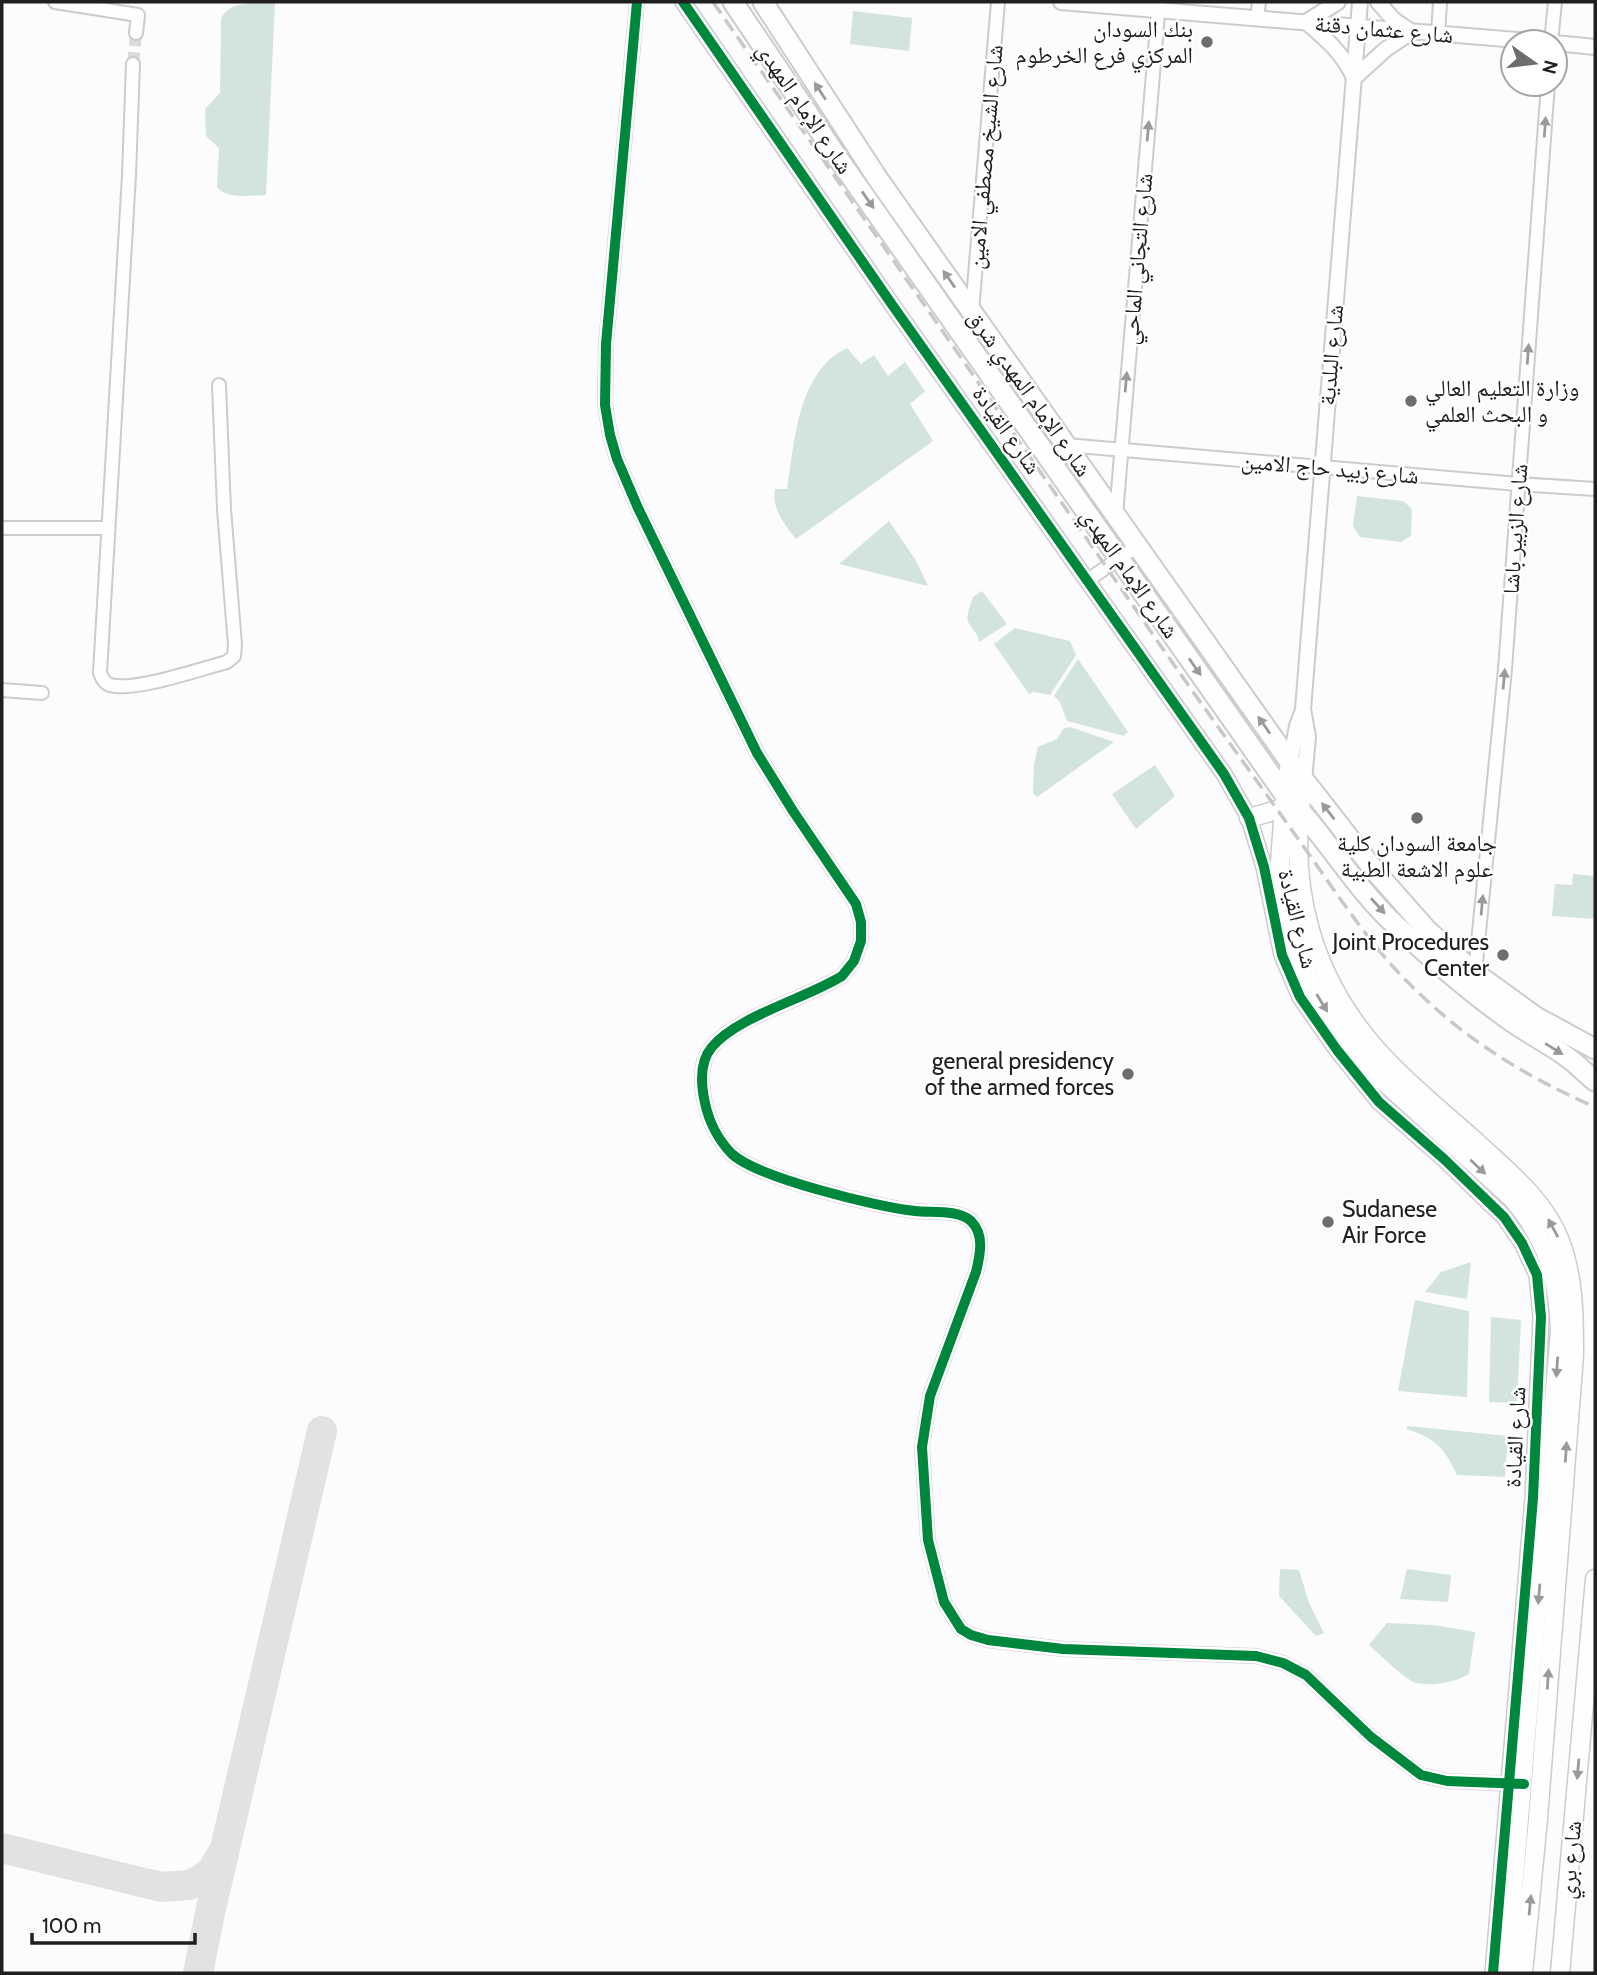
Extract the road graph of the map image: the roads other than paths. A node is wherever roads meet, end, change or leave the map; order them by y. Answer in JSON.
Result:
{"nodes":[{"id":1,"x":55,"y":2,"type":"edge"},
{"id":2,"x":637,"y":2,"type":"edge"},
{"id":3,"x":683,"y":2,"type":"edge"},
{"id":4,"x":733,"y":2,"type":"edge"},
{"id":5,"x":763,"y":2,"type":"edge"},
{"id":6,"x":998,"y":2,"type":"edge"},
{"id":7,"x":1061,"y":2,"type":"edge"},
{"id":8,"x":1259,"y":2,"type":"edge"},
{"id":9,"x":1338,"y":2,"type":"edge"},
{"id":10,"x":1360,"y":2,"type":"edge"},
{"id":11,"x":1378,"y":2,"type":"edge"},
{"id":12,"x":1440,"y":2,"type":"edge"},
{"id":13,"x":1555,"y":2,"type":"edge"},
{"id":14,"x":1159,"y":6,"type":"edge"},
{"id":15,"x":1257,"y":18,"type":"junction"},
{"id":16,"x":1306,"y":22,"type":"junction"},
{"id":17,"x":1358,"y":27,"type":"junction"},
{"id":18,"x":1554,"y":28,"type":"edge"},
{"id":19,"x":1412,"y":32,"type":"junction"},
{"id":20,"x":136,"y":33,"type":"tunnel mouth"},
{"id":21,"x":1438,"y":34,"type":"junction"},
{"id":22,"x":1499,"y":39,"type":"edge"},
{"id":23,"x":1569,"y":45,"type":"edge"},
{"id":24,"x":1595,"y":47,"type":"edge"},
{"id":25,"x":132,"y":64,"type":"tunnel mouth"},
{"id":26,"x":1354,"y":78,"type":"junction"},
{"id":27,"x":1547,"y":98,"type":"edge"},
{"id":28,"x":972,"y":311,"type":"junction"},
{"id":29,"x":219,"y":385,"type":"dead end"},
{"id":30,"x":1066,"y":445,"type":"junction"},
{"id":31,"x":1121,"y":450,"type":"junction"},
{"id":32,"x":1322,"y":467,"type":"junction"},
{"id":33,"x":1518,"y":484,"type":"junction"},
{"id":34,"x":1595,"y":489,"type":"edge"},
{"id":35,"x":1116,"y":516,"type":"junction"},
{"id":36,"x":2,"y":528,"type":"edge"},
{"id":37,"x":107,"y":528,"type":"junction"},
{"id":38,"x":1137,"y":547,"type":"junction"},
{"id":39,"x":1120,"y":558,"type":"junction"},
{"id":40,"x":1088,"y":580,"type":"junction"},
{"id":41,"x":2,"y":690,"type":"edge"},
{"id":42,"x":42,"y":693,"type":"dead end"},
{"id":43,"x":1303,"y":709,"type":"junction"},
{"id":44,"x":1290,"y":762,"type":"junction"},
{"id":45,"x":1304,"y":780,"type":"junction"},
{"id":46,"x":1289,"y":804,"type":"junction"},
{"id":47,"x":1250,"y":818,"type":"junction"},
{"id":48,"x":1475,"y":973,"type":"junction"},
{"id":49,"x":1595,"y":1049,"type":"edge"},
{"id":50,"x":1595,"y":1081,"type":"edge"},
{"id":51,"x":1544,"y":1546,"type":"junction"},
{"id":52,"x":1595,"y":1579,"type":"edge"},
{"id":53,"x":1516,"y":1784,"type":"junction"},
{"id":54,"x":1493,"y":1973,"type":"edge"},
{"id":55,"x":1506,"y":1973,"type":"edge"},
{"id":56,"x":1524,"y":1973,"type":"edge"},
{"id":57,"x":1560,"y":1973,"type":"edge"}],
"edges":[{"from":1,"to":20,"type":"street"},
{"from":2,"to":53,"type":"street"},
{"from":3,"to":40,"type":"street","name":"شارع القيادة"},
{"from":4,"to":39,"type":"main road","name":"شارع الإمام المهدي","one_way":true},
{"from":28,"to":5,"type":"main road","name":"شارع الإمام المهدي شرق","one_way":true},
{"from":6,"to":28,"type":"street","name":"شارع الشيخ مصطفي الامين"},
{"from":7,"to":14,"type":"street","name":"شارع عثمان دقنة"},
{"from":8,"to":15,"type":"street"},
{"from":9,"to":16,"type":"street"},
{"from":10,"to":17,"type":"street","name":"شارع البلدية"},
{"from":11,"to":19,"type":"street"},
{"from":12,"to":21,"type":"street"},
{"from":13,"to":18,"type":"street"},
{"from":14,"to":15,"type":"street","name":"شارع عثمان دقنة"},
{"from":31,"to":14,"type":"street","name":"شارع التجاني الماحي","one_way":true},
{"from":15,"to":16,"type":"street","name":"شارع عثمان دقنة"},
{"from":16,"to":17,"type":"street","name":"شارع عثمان دقنة"},
{"from":16,"to":26,"type":"street"},
{"from":17,"to":19,"type":"street","name":"شارع عثمان دقنة"},
{"from":17,"to":26,"type":"street","name":"شارع البلدية"},
{"from":19,"to":21,"type":"street","name":"شارع عثمان دقنة"},
{"from":19,"to":26,"type":"street"},
{"from":21,"to":22,"type":"street","name":"شارع عثمان دقنة"},
{"from":23,"to":24,"type":"street"},
{"from":25,"to":37,"type":"street"},
{"from":26,"to":32,"type":"street","name":"شارع البلدية"},
{"from":33,"to":27,"type":"street","name":"شارع الزبير باشا","one_way":true},
{"from":28,"to":30,"type":"main road","name":"شارع الإمام المهدي شرق"},
{"from":29,"to":37,"type":"street"},
{"from":30,"to":31,"type":"street","name":"شارع زبيد حاج الامين"},
{"from":30,"to":35,"type":"main road","name":"شارع الإمام المهدي شرق"},
{"from":31,"to":32,"type":"street","name":"شارع زبيد حاج الامين"},
{"from":31,"to":35,"type":"street","name":"شارع التجاني الماحي"},
{"from":32,"to":33,"type":"street","name":"شارع زبيد حاج الامين"},
{"from":32,"to":43,"type":"street","name":"شارع البلدية"},
{"from":33,"to":34,"type":"street","name":"شارع زبيد حاج الامين"},
{"from":48,"to":33,"type":"street","name":"شارع الزبير باشا","one_way":true},
{"from":35,"to":38,"type":"main road","name":"شارع الإمام المهدي شرق"},
{"from":36,"to":37,"type":"street"},
{"from":38,"to":39,"type":"street"},
{"from":44,"to":38,"type":"main road","name":"شارع الإمام المهدي شرق","one_way":true},
{"from":39,"to":40,"type":"street"},
{"from":39,"to":46,"type":"main road","name":"شارع الإمام المهدي","one_way":true},
{"from":40,"to":47,"type":"street","name":"شارع القيادة"},
{"from":41,"to":42,"type":"street"},
{"from":43,"to":44,"type":"street"},
{"from":43,"to":45,"type":"street"},
{"from":44,"to":45,"type":"main road","name":"شارع الإمام المهدي شرق"},
{"from":44,"to":46,"type":"main road"},
{"from":45,"to":46,"type":"main road","name":"شارع القيادة"},
{"from":48,"to":45,"type":"main road","one_way":true},
{"from":46,"to":47,"type":"main road"},
{"from":46,"to":50,"type":"main road","name":"شارع الإمام المهدي","one_way":true},
{"from":46,"to":51,"type":"main road","name":"شارع القيادة"},
{"from":47,"to":51,"type":"street","name":"شارع القيادة","one_way":true},
{"from":48,"to":49,"type":"main road"},
{"from":51,"to":53,"type":"main road","name":"شارع القيادة","one_way":true},
{"from":56,"to":51,"type":"main road","name":"شارع القيادة","one_way":true},
{"from":52,"to":57,"type":"main road","name":"شارع بري","one_way":true},
{"from":53,"to":54,"type":"street","name":"شارع القيادة"},
{"from":53,"to":55,"type":"main road","name":"شارع القيادة"}]}
